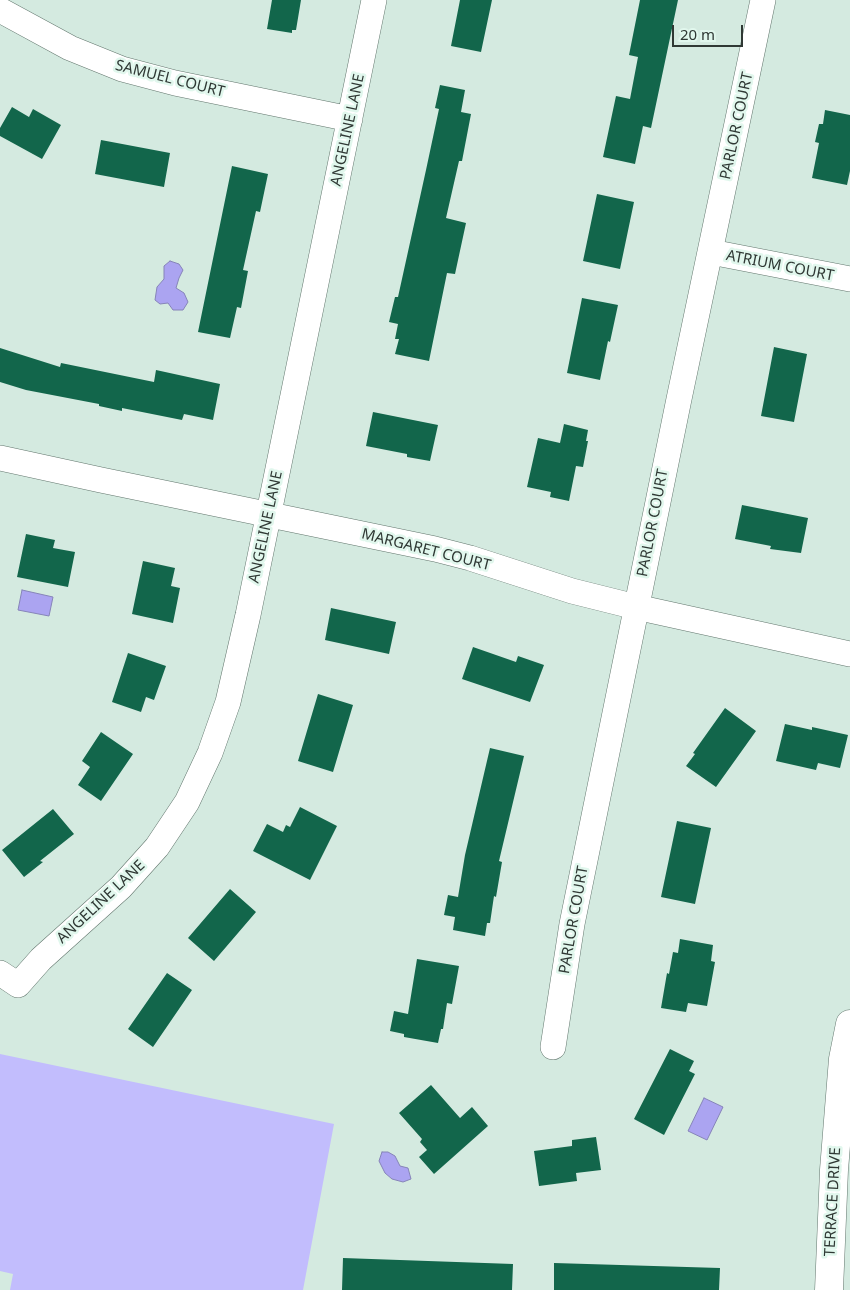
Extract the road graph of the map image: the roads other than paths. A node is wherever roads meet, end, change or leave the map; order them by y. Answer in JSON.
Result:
{"nodes":[{"id":1,"x":374,"y":0,"type":"edge"},
{"id":2,"x":763,"y":0,"type":"edge"},
{"id":3,"x":0,"y":10,"type":"edge"},
{"id":4,"x":350,"y":119,"type":"junction"},
{"id":5,"x":711,"y":252,"type":"junction"},
{"id":6,"x":850,"y":280,"type":"edge"},
{"id":7,"x":0,"y":458,"type":"edge"},
{"id":8,"x":269,"y":515,"type":"junction"},
{"id":9,"x":636,"y":607,"type":"junction"},
{"id":10,"x":850,"y":654,"type":"edge"},
{"id":11,"x":9,"y":979,"type":"edge"},
{"id":12,"x":850,"y":1024,"type":"edge"},
{"id":13,"x":553,"y":1047,"type":"dead end"},
{"id":14,"x":829,"y":1290,"type":"edge"}],
"edges":[{"from":1,"to":4,"type":"street","name":"ANGELINE LANE"},
{"from":2,"to":5,"type":"street","name":"PARLOR COURT"},
{"from":3,"to":4,"type":"street","name":"SAMUEL COURT"},
{"from":4,"to":8,"type":"street","name":"ANGELINE LANE"},
{"from":5,"to":6,"type":"street","name":"ATRIUM COURT"},
{"from":5,"to":9,"type":"street","name":"PARLOR COURT"},
{"from":7,"to":8,"type":"street","name":"MARGARET COURT"},
{"from":8,"to":9,"type":"street","name":"MARGARET COURT"},
{"from":8,"to":11,"type":"street","name":"ANGELINE LANE"},
{"from":9,"to":10,"type":"street","name":"MARGARET COURT"},
{"from":9,"to":13,"type":"street","name":"PARLOR COURT"},
{"from":12,"to":14,"type":"street","name":"TERRACE DRIVE"}]}
